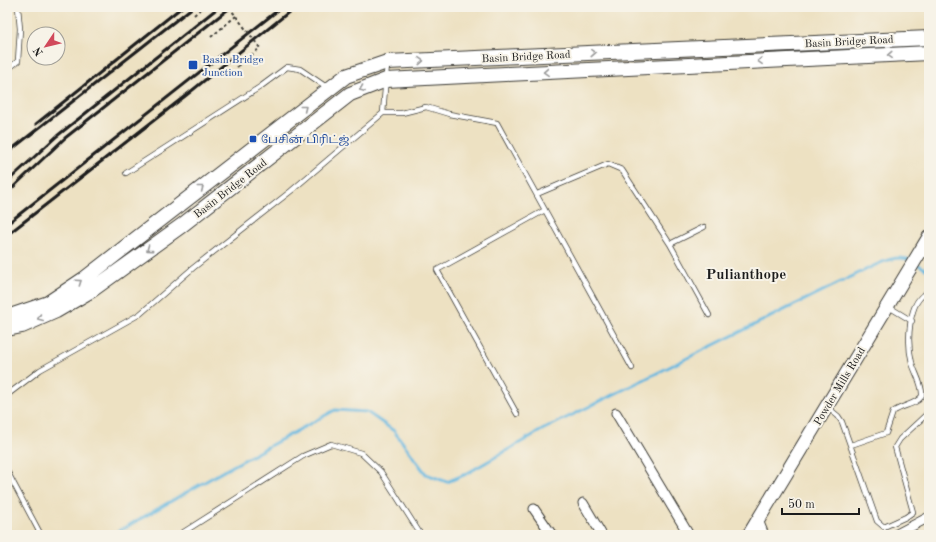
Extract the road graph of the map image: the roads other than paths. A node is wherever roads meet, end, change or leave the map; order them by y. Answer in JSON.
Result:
{"nodes":[{"id":1,"x":18,"y":7,"type":"edge"},
{"id":2,"x":929,"y":38,"type":"edge"},
{"id":3,"x":929,"y":53,"type":"edge"},
{"id":4,"x":387,"y":62,"type":"junction"},
{"id":5,"x":7,"y":70,"type":"edge"},
{"id":6,"x":386,"y":80,"type":"junction"},
{"id":7,"x":330,"y":89,"type":"junction"},
{"id":8,"x":383,"y":113,"type":"junction"},
{"id":9,"x":126,"y":173,"type":"dead end"},
{"id":10,"x":536,"y":194,"type":"junction"},
{"id":11,"x":545,"y":210,"type":"junction"},
{"id":12,"x":704,"y":227,"type":"dead end"},
{"id":13,"x":929,"y":237,"type":"edge"},
{"id":14,"x":670,"y":244,"type":"junction"},
{"id":15,"x":929,"y":292,"type":"edge"},
{"id":16,"x":888,"y":306,"type":"junction"},
{"id":17,"x":710,"y":315,"type":"dead end"},
{"id":18,"x":7,"y":317,"type":"edge"},
{"id":19,"x":912,"y":321,"type":"junction"},
{"id":20,"x":7,"y":330,"type":"edge"},
{"id":21,"x":632,"y":368,"type":"dead end"},
{"id":22,"x":7,"y":395,"type":"edge"},
{"id":23,"x":827,"y":407,"type":"junction"},
{"id":24,"x":616,"y":412,"type":"dead end"},
{"id":25,"x":929,"y":412,"type":"edge"},
{"id":26,"x":517,"y":414,"type":"dead end"},
{"id":27,"x":851,"y":445,"type":"junction"},
{"id":28,"x":7,"y":470,"type":"edge"},
{"id":29,"x":583,"y":503,"type":"dead end"},
{"id":30,"x":534,"y":509,"type":"dead end"},
{"id":31,"x":929,"y":517,"type":"edge"},
{"id":32,"x":758,"y":520,"type":"junction"},
{"id":33,"x":41,"y":535,"type":"edge"},
{"id":34,"x":178,"y":535,"type":"edge"},
{"id":35,"x":421,"y":535,"type":"edge"},
{"id":36,"x":552,"y":535,"type":"edge"},
{"id":37,"x":602,"y":535,"type":"edge"},
{"id":38,"x":689,"y":535,"type":"edge"},
{"id":39,"x":749,"y":535,"type":"edge"},
{"id":40,"x":764,"y":535,"type":"edge"},
{"id":41,"x":896,"y":535,"type":"edge"}],
"edges":[{"from":1,"to":5,"type":"lane"},
{"from":4,"to":2,"type":"main road","name":"Basin Bridge Road","one_way":true},
{"from":3,"to":6,"type":"main road","name":"Basin Bridge Road","one_way":true},
{"from":4,"to":6,"type":"lane"},
{"from":4,"to":7,"type":"main road","name":"Basin Bridge Road"},
{"from":6,"to":8,"type":"lane"},
{"from":6,"to":20,"type":"main road","name":"Basin Bridge Road","one_way":true},
{"from":7,"to":9,"type":"lane"},
{"from":18,"to":7,"type":"main road","name":"Basin Bridge Road","one_way":true},
{"from":8,"to":10,"type":"lane"},
{"from":8,"to":22,"type":"lane"},
{"from":10,"to":11,"type":"lane"},
{"from":10,"to":14,"type":"lane"},
{"from":11,"to":21,"type":"lane"},
{"from":11,"to":26,"type":"lane"},
{"from":12,"to":14,"type":"lane"},
{"from":13,"to":16,"type":"street","name":"Powder Mills Road"},
{"from":14,"to":17,"type":"lane"},
{"from":15,"to":19,"type":"lane"},
{"from":16,"to":19,"type":"lane"},
{"from":16,"to":23,"type":"street","name":"Powder Mills Road"},
{"from":19,"to":27,"type":"lane"},
{"from":23,"to":27,"type":"lane"},
{"from":23,"to":32,"type":"street","name":"Powder Mills Road"},
{"from":24,"to":38,"type":"street"},
{"from":25,"to":27,"type":"lane"},
{"from":28,"to":33,"type":"lane"},
{"from":29,"to":37,"type":"street"},
{"from":30,"to":36,"type":"street"},
{"from":31,"to":41,"type":"street"},
{"from":32,"to":39,"type":"street","name":"Powder Mills Road"},
{"from":32,"to":40,"type":"street"},
{"from":34,"to":35,"type":"lane"}]}
